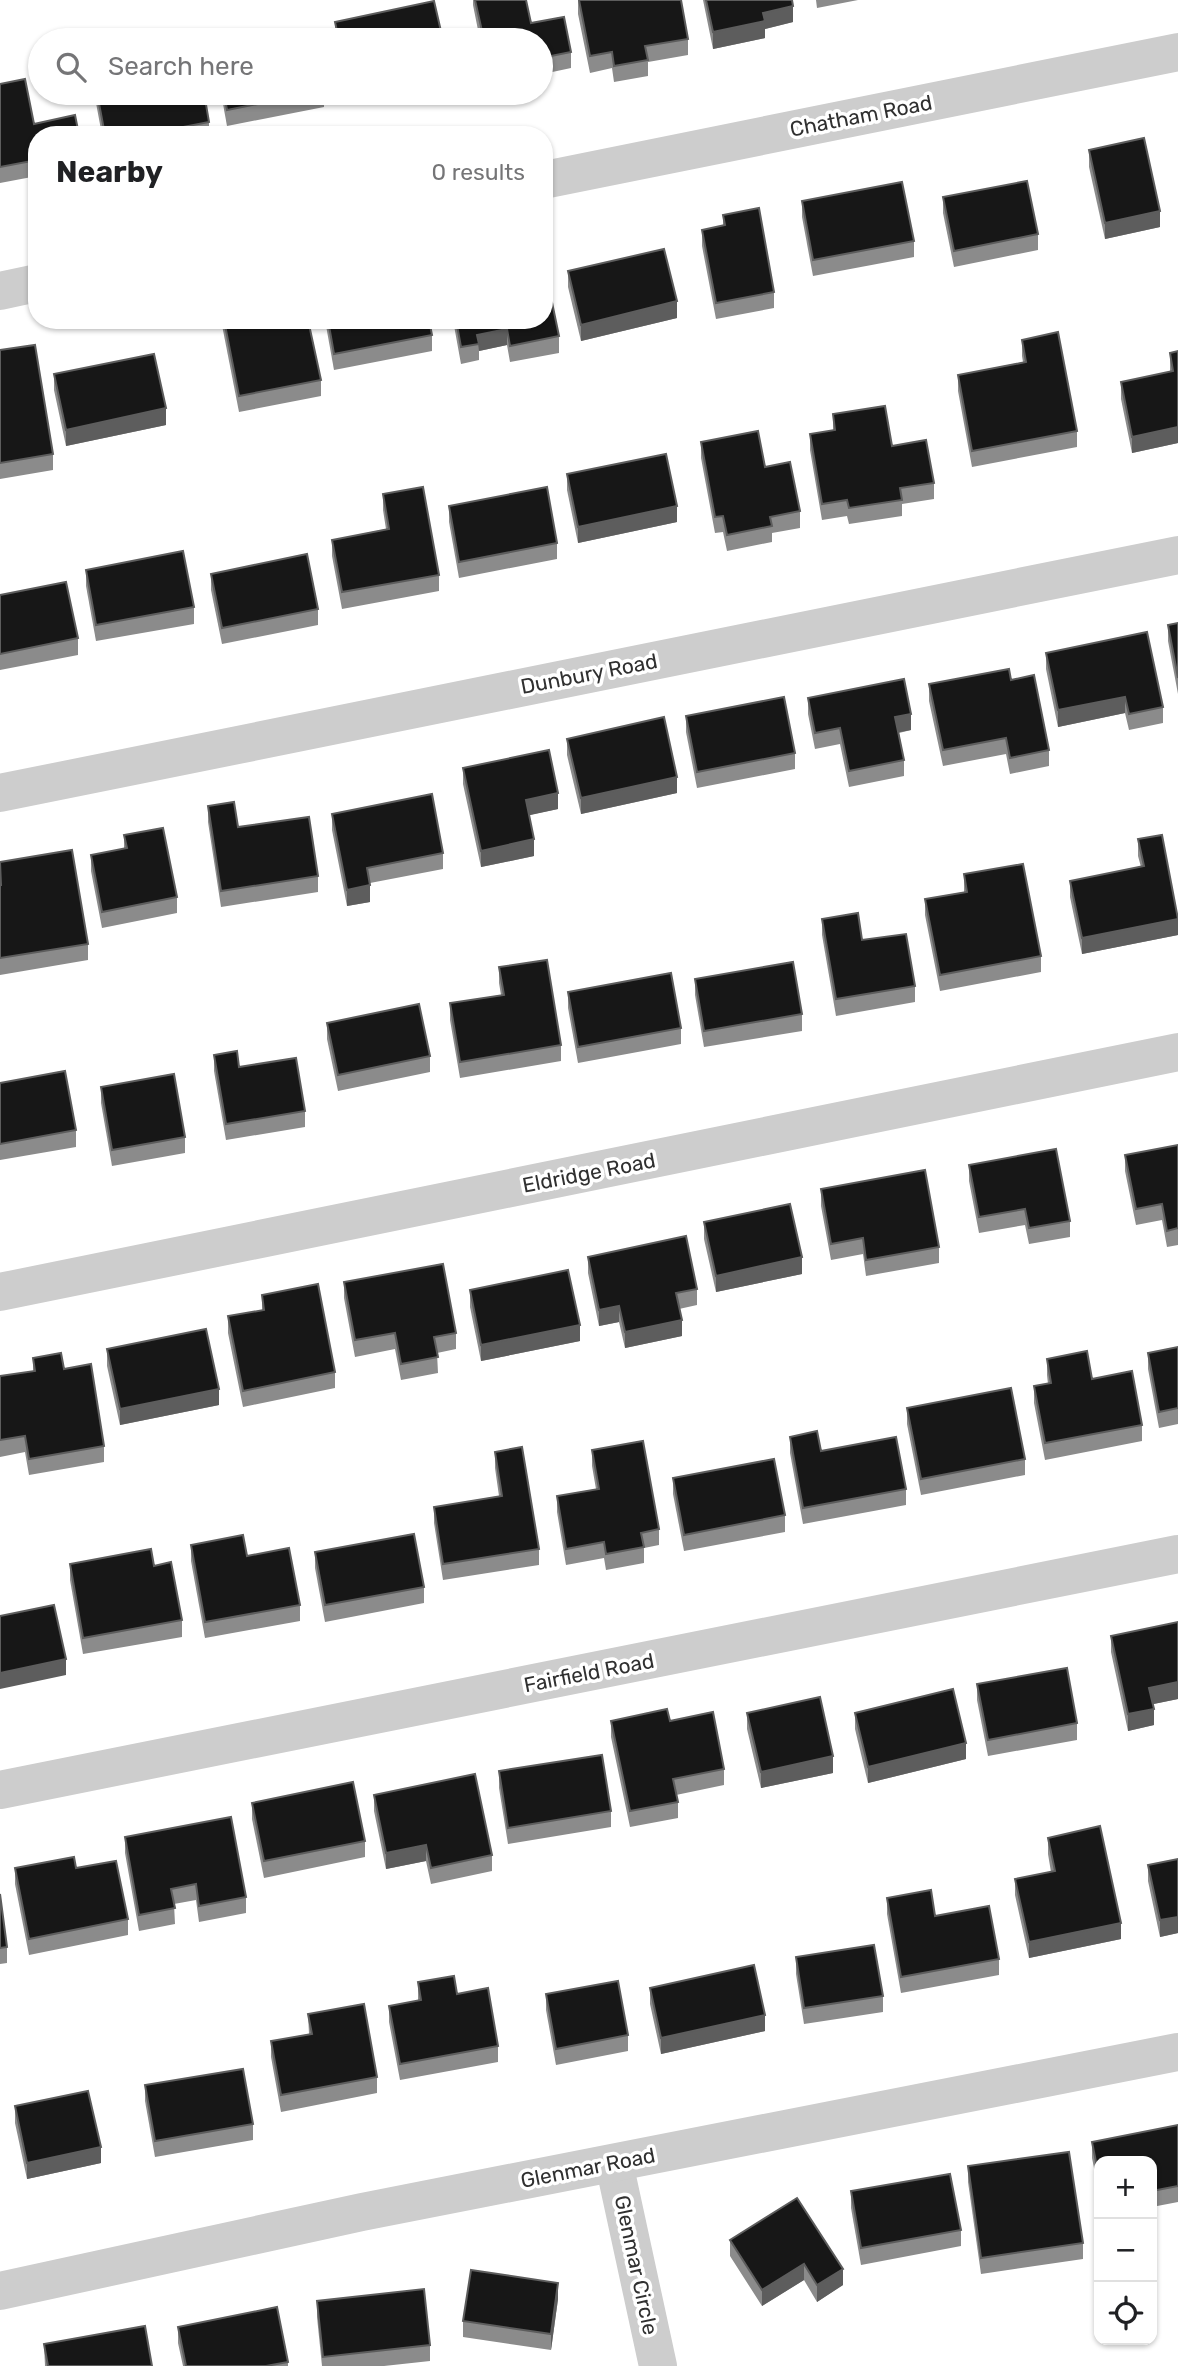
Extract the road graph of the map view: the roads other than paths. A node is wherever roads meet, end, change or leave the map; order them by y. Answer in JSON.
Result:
{"nodes":[{"id":1,"x":1178,"y":52,"type":"edge"},
{"id":2,"x":553,"y":178,"type":"edge"},
{"id":3,"x":28,"y":285,"type":"edge"},
{"id":4,"x":0,"y":290,"type":"edge"},
{"id":5,"x":1178,"y":555,"type":"edge"},
{"id":6,"x":0,"y":793,"type":"edge"},
{"id":7,"x":1178,"y":1052,"type":"edge"},
{"id":8,"x":0,"y":1292,"type":"edge"},
{"id":9,"x":1178,"y":1554,"type":"edge"},
{"id":10,"x":0,"y":1790,"type":"edge"},
{"id":11,"x":1178,"y":2052,"type":"edge"},
{"id":12,"x":614,"y":2163,"type":"junction"},
{"id":13,"x":0,"y":2291,"type":"edge"},
{"id":14,"x":658,"y":2366,"type":"edge"}],
"edges":[{"from":1,"to":2,"type":"street","name":"Chatham Road"},
{"from":3,"to":4,"type":"street"},
{"from":5,"to":6,"type":"street","name":"Dunbury Road"},
{"from":7,"to":8,"type":"street","name":"Eldridge Road"},
{"from":9,"to":10,"type":"street","name":"Fairfield Road"},
{"from":11,"to":12,"type":"street","name":"Glenmar Road"},
{"from":12,"to":13,"type":"street","name":"Glenmar Road"},
{"from":12,"to":14,"type":"street","name":"Glenmar Circle"}]}
